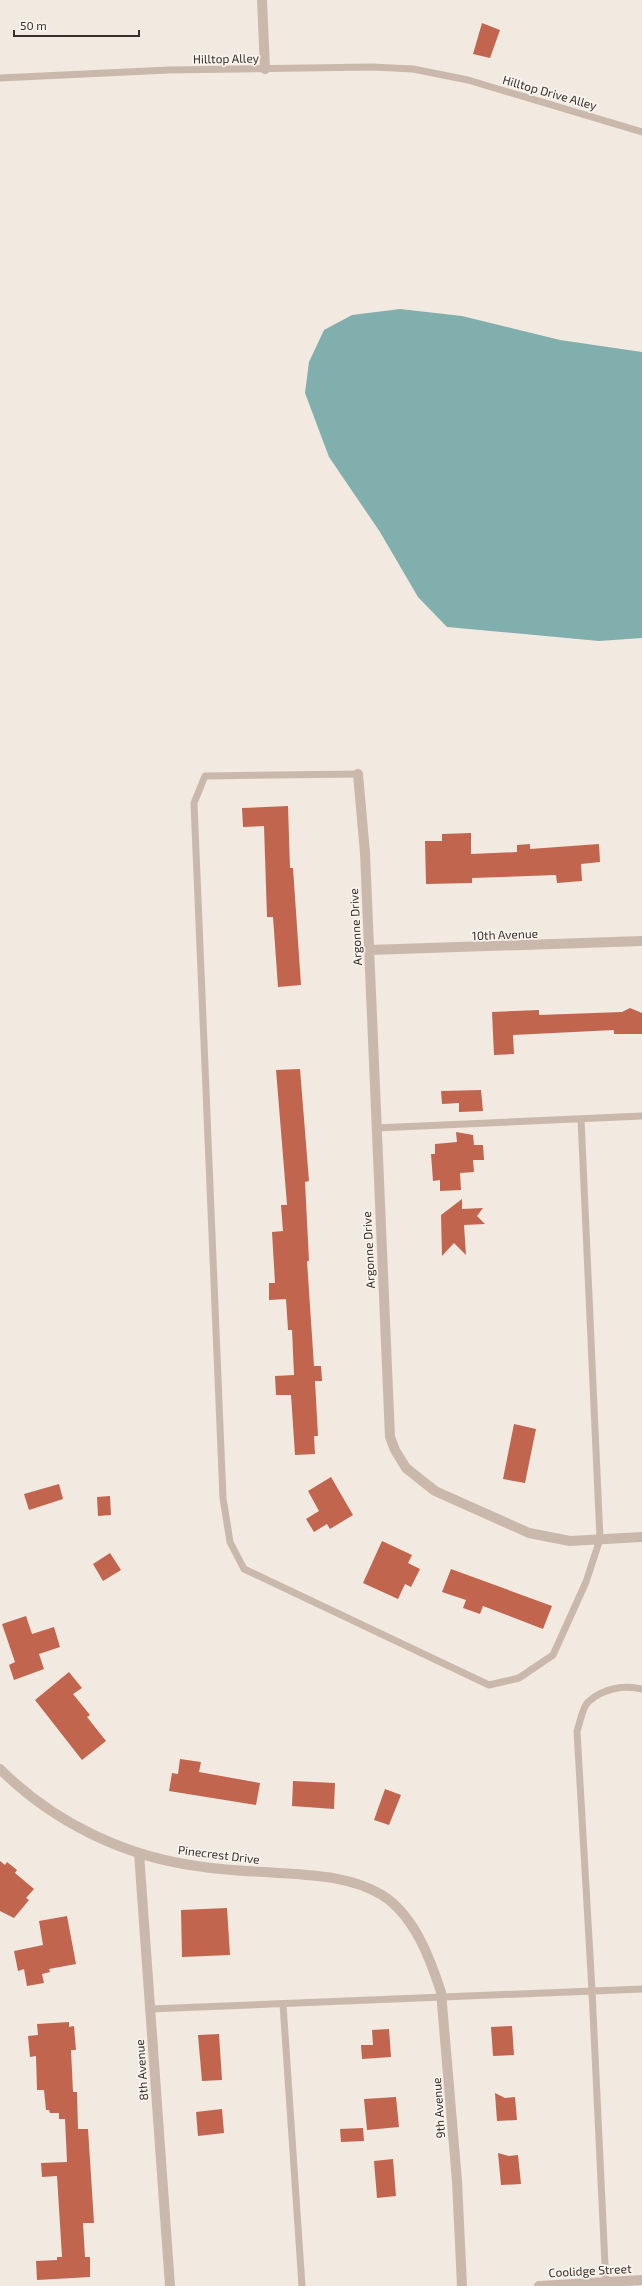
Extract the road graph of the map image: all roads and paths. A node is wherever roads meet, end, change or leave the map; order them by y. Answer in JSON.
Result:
{"nodes":[{"id":1,"x":262,"y":0,"type":"edge"},
{"id":2,"x":265,"y":69,"type":"junction"},
{"id":3,"x":451,"y":77,"type":"joint"},
{"id":4,"x":0,"y":78,"type":"edge"},
{"id":5,"x":642,"y":132,"type":"edge"},
{"id":6,"x":358,"y":774,"type":"joint"},
{"id":7,"x":642,"y":942,"type":"edge"},
{"id":8,"x":369,"y":950,"type":"junction"},
{"id":9,"x":642,"y":1116,"type":"edge"},
{"id":10,"x":581,"y":1119,"type":"junction"},
{"id":11,"x":376,"y":1128,"type":"junction"},
{"id":12,"x":642,"y":1537,"type":"edge"},
{"id":13,"x":600,"y":1539,"type":"junction"},
{"id":14,"x":642,"y":1689,"type":"edge"},
{"id":15,"x":0,"y":1769,"type":"edge"},
{"id":16,"x":139,"y":1852,"type":"junction"},
{"id":17,"x":417,"y":1934,"type":"joint"},
{"id":18,"x":642,"y":1989,"type":"edge"},
{"id":19,"x":592,"y":1991,"type":"junction"},
{"id":20,"x":442,"y":1998,"type":"junction"},
{"id":21,"x":283,"y":2004,"type":"junction"},
{"id":22,"x":150,"y":2009,"type":"junction"},
{"id":23,"x":642,"y":2280,"type":"edge"},
{"id":24,"x":606,"y":2284,"type":"edge"},
{"id":25,"x":170,"y":2286,"type":"edge"},
{"id":26,"x":302,"y":2286,"type":"edge"},
{"id":27,"x":462,"y":2286,"type":"edge"},
{"id":28,"x":539,"y":2286,"type":"edge"}],
"edges":[{"from":1,"to":2,"type":"street"},
{"from":2,"to":3,"type":"lane","name":"Hilltop Alley"},
{"from":2,"to":4,"type":"lane","name":"Hilltop Alley"},
{"from":3,"to":5,"type":"lane","name":"Hilltop Drive Alley"},
{"from":6,"to":8,"type":"street","name":"Argonne Drive"},
{"from":6,"to":13,"type":"lane"},
{"from":7,"to":8,"type":"street","name":"10th Avenue"},
{"from":8,"to":11,"type":"street","name":"Argonne Drive"},
{"from":9,"to":10,"type":"lane"},
{"from":10,"to":11,"type":"lane"},
{"from":10,"to":13,"type":"lane"},
{"from":11,"to":13,"type":"street","name":"Argonne Drive"},
{"from":12,"to":13,"type":"street","name":"Argonne Drive"},
{"from":14,"to":19,"type":"lane"},
{"from":15,"to":16,"type":"street","name":"Pinecrest Drive"},
{"from":16,"to":17,"type":"street","name":"Pinecrest Drive"},
{"from":16,"to":22,"type":"street","name":"8th Avenue"},
{"from":17,"to":20,"type":"street","name":"9th Avenue"},
{"from":18,"to":19,"type":"lane"},
{"from":19,"to":20,"type":"lane"},
{"from":19,"to":24,"type":"lane"},
{"from":20,"to":21,"type":"lane"},
{"from":20,"to":27,"type":"street","name":"9th Avenue"},
{"from":21,"to":22,"type":"lane"},
{"from":21,"to":26,"type":"lane"},
{"from":22,"to":25,"type":"street","name":"8th Avenue"},
{"from":23,"to":24,"type":"street","name":"Coolidge Street"},
{"from":24,"to":28,"type":"street","name":"Coolidge Street"}]}
